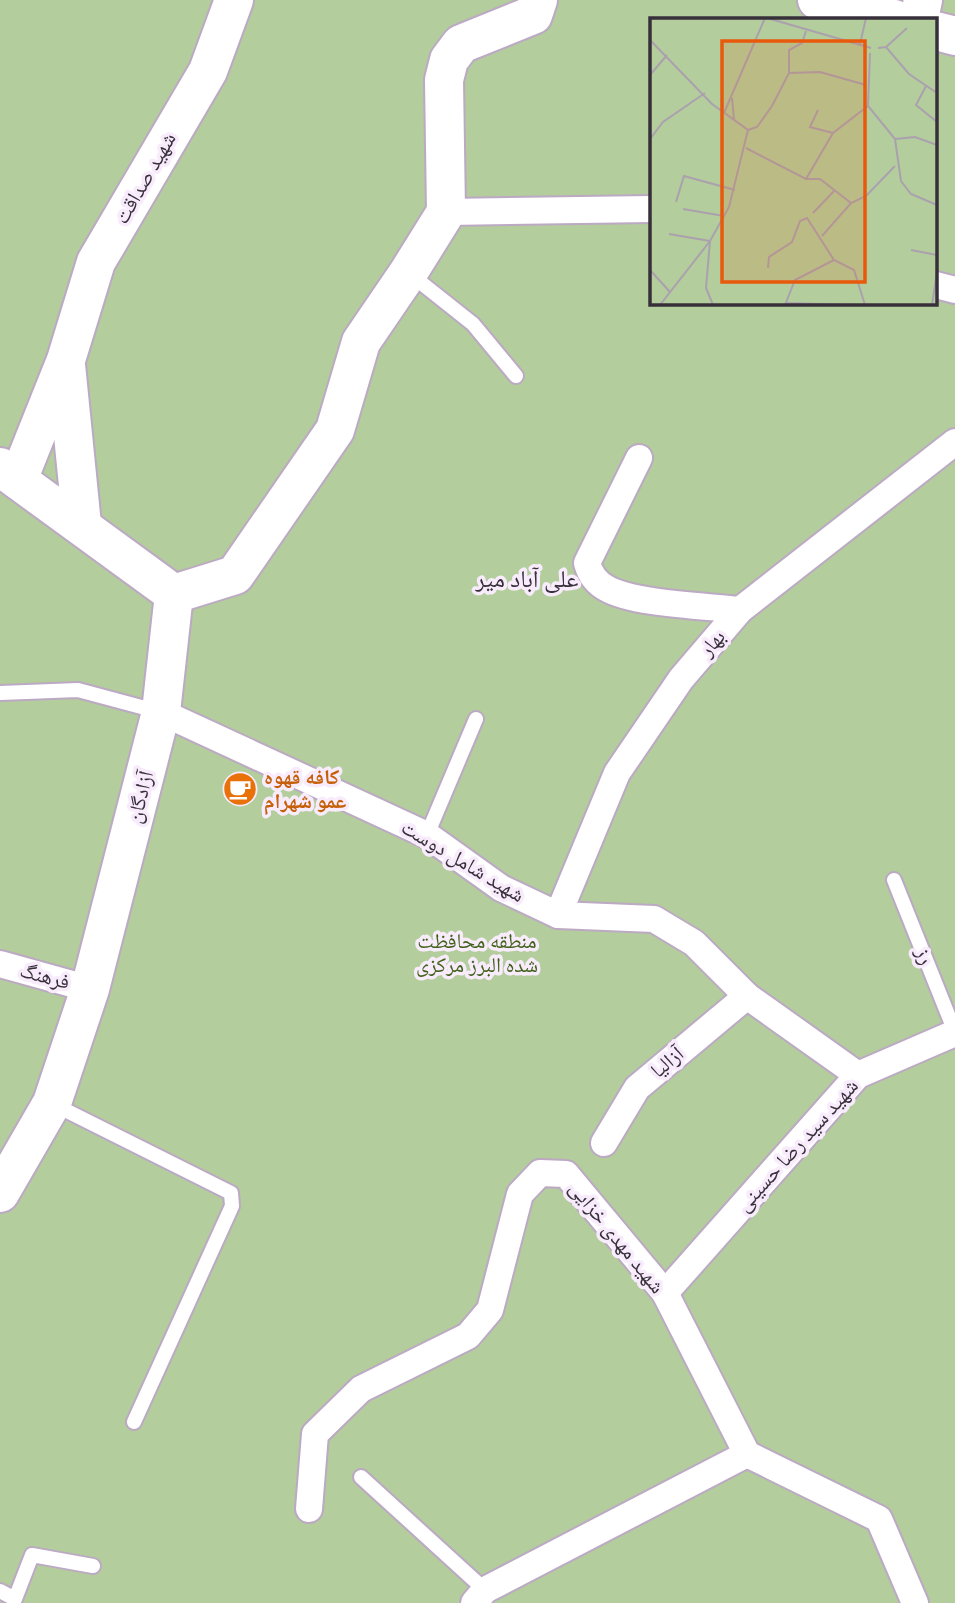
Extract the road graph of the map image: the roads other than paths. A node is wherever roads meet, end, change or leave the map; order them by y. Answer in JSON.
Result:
{"nodes":[{"id":1,"x":234,"y":0,"type":"edge"},
{"id":2,"x":538,"y":0,"type":"edge"},
{"id":3,"x":923,"y":0,"type":"edge"},
{"id":4,"x":823,"y":1,"type":"edge"},
{"id":5,"x":890,"y":18,"type":"edge"},
{"id":6,"x":919,"y":18,"type":"edge"},
{"id":7,"x":937,"y":31,"type":"edge"},
{"id":8,"x":955,"y":36,"type":"edge"},
{"id":9,"x":650,"y":209,"type":"edge"},
{"id":10,"x":446,"y":212,"type":"junction"},
{"id":11,"x":408,"y":273,"type":"junction"},
{"id":12,"x":937,"y":285,"type":"edge"},
{"id":13,"x":955,"y":290,"type":"edge"},
{"id":14,"x":66,"y":360,"type":"junction"},
{"id":15,"x":516,"y":376,"type":"dead end"},
{"id":16,"x":955,"y":442,"type":"edge"},
{"id":17,"x":639,"y":458,"type":"dead end"},
{"id":18,"x":9,"y":474,"type":"edge"},
{"id":19,"x":82,"y":525,"type":"junction"},
{"id":20,"x":174,"y":594,"type":"junction"},
{"id":21,"x":740,"y":610,"type":"junction"},
{"id":22,"x":0,"y":693,"type":"edge"},
{"id":23,"x":162,"y":712,"type":"junction"},
{"id":24,"x":475,"y":719,"type":"dead end"},
{"id":25,"x":428,"y":835,"type":"junction"},
{"id":26,"x":894,"y":880,"type":"dead end"},
{"id":27,"x":558,"y":915,"type":"junction"},
{"id":28,"x":0,"y":964,"type":"edge"},
{"id":29,"x":90,"y":989,"type":"junction"},
{"id":30,"x":747,"y":996,"type":"junction"},
{"id":31,"x":955,"y":1033,"type":"edge"},
{"id":32,"x":858,"y":1075,"type":"junction"},
{"id":33,"x":52,"y":1103,"type":"junction"},
{"id":34,"x":604,"y":1143,"type":"dead end"},
{"id":35,"x":6,"y":1172,"type":"edge"},
{"id":36,"x":664,"y":1293,"type":"junction"},
{"id":37,"x":134,"y":1422,"type":"dead end"},
{"id":38,"x":747,"y":1454,"type":"junction"},
{"id":39,"x":361,"y":1477,"type":"dead end"},
{"id":40,"x":309,"y":1509,"type":"dead end"},
{"id":41,"x":93,"y":1566,"type":"dead end"},
{"id":42,"x":0,"y":1591,"type":"edge"},
{"id":43,"x":480,"y":1596,"type":"edge"},
{"id":44,"x":915,"y":1603,"type":"edge"}],
"edges":[{"from":1,"to":14,"type":"street","name":"شهید صداقت"},
{"from":2,"to":10,"type":"street"},
{"from":3,"to":6,"type":"street"},
{"from":4,"to":5,"type":"street"},
{"from":7,"to":8,"type":"street"},
{"from":9,"to":10,"type":"street"},
{"from":10,"to":11,"type":"street"},
{"from":11,"to":15,"type":"lane"},
{"from":11,"to":20,"type":"street"},
{"from":12,"to":13,"type":"street"},
{"from":14,"to":18,"type":"street","name":"شهید صداقت"},
{"from":14,"to":19,"type":"street"},
{"from":16,"to":21,"type":"street","name":"بهار"},
{"from":17,"to":21,"type":"street"},
{"from":18,"to":19,"type":"street"},
{"from":19,"to":20,"type":"street"},
{"from":20,"to":23,"type":"street","name":"آزادگان"},
{"from":21,"to":27,"type":"street","name":"بهار"},
{"from":22,"to":23,"type":"lane"},
{"from":23,"to":25,"type":"street","name":"شهید شامل دوست"},
{"from":23,"to":29,"type":"street","name":"آزادگان"},
{"from":24,"to":25,"type":"lane"},
{"from":25,"to":27,"type":"street","name":"شهید شامل دوست"},
{"from":26,"to":31,"type":"lane","name":"رز"},
{"from":27,"to":30,"type":"street","name":"شهید شامل دوست"},
{"from":28,"to":29,"type":"street","name":"فرهنگ"},
{"from":29,"to":33,"type":"street","name":"آزادگان"},
{"from":30,"to":32,"type":"street","name":"شهید شامل دوست"},
{"from":30,"to":34,"type":"street","name":"آزالیا"},
{"from":31,"to":32,"type":"street","name":"شهید سید رضا حسینی"},
{"from":32,"to":36,"type":"street","name":"شهید سید رضا حسینی"},
{"from":33,"to":35,"type":"street","name":"آزادگان"},
{"from":33,"to":37,"type":"lane"},
{"from":36,"to":38,"type":"street","name":"شهید مهدی خزایی"},
{"from":36,"to":40,"type":"street","name":"شهید مهدی خزایی"},
{"from":38,"to":43,"type":"street"},
{"from":38,"to":44,"type":"street"},
{"from":39,"to":43,"type":"lane"},
{"from":41,"to":42,"type":"lane"}]}
